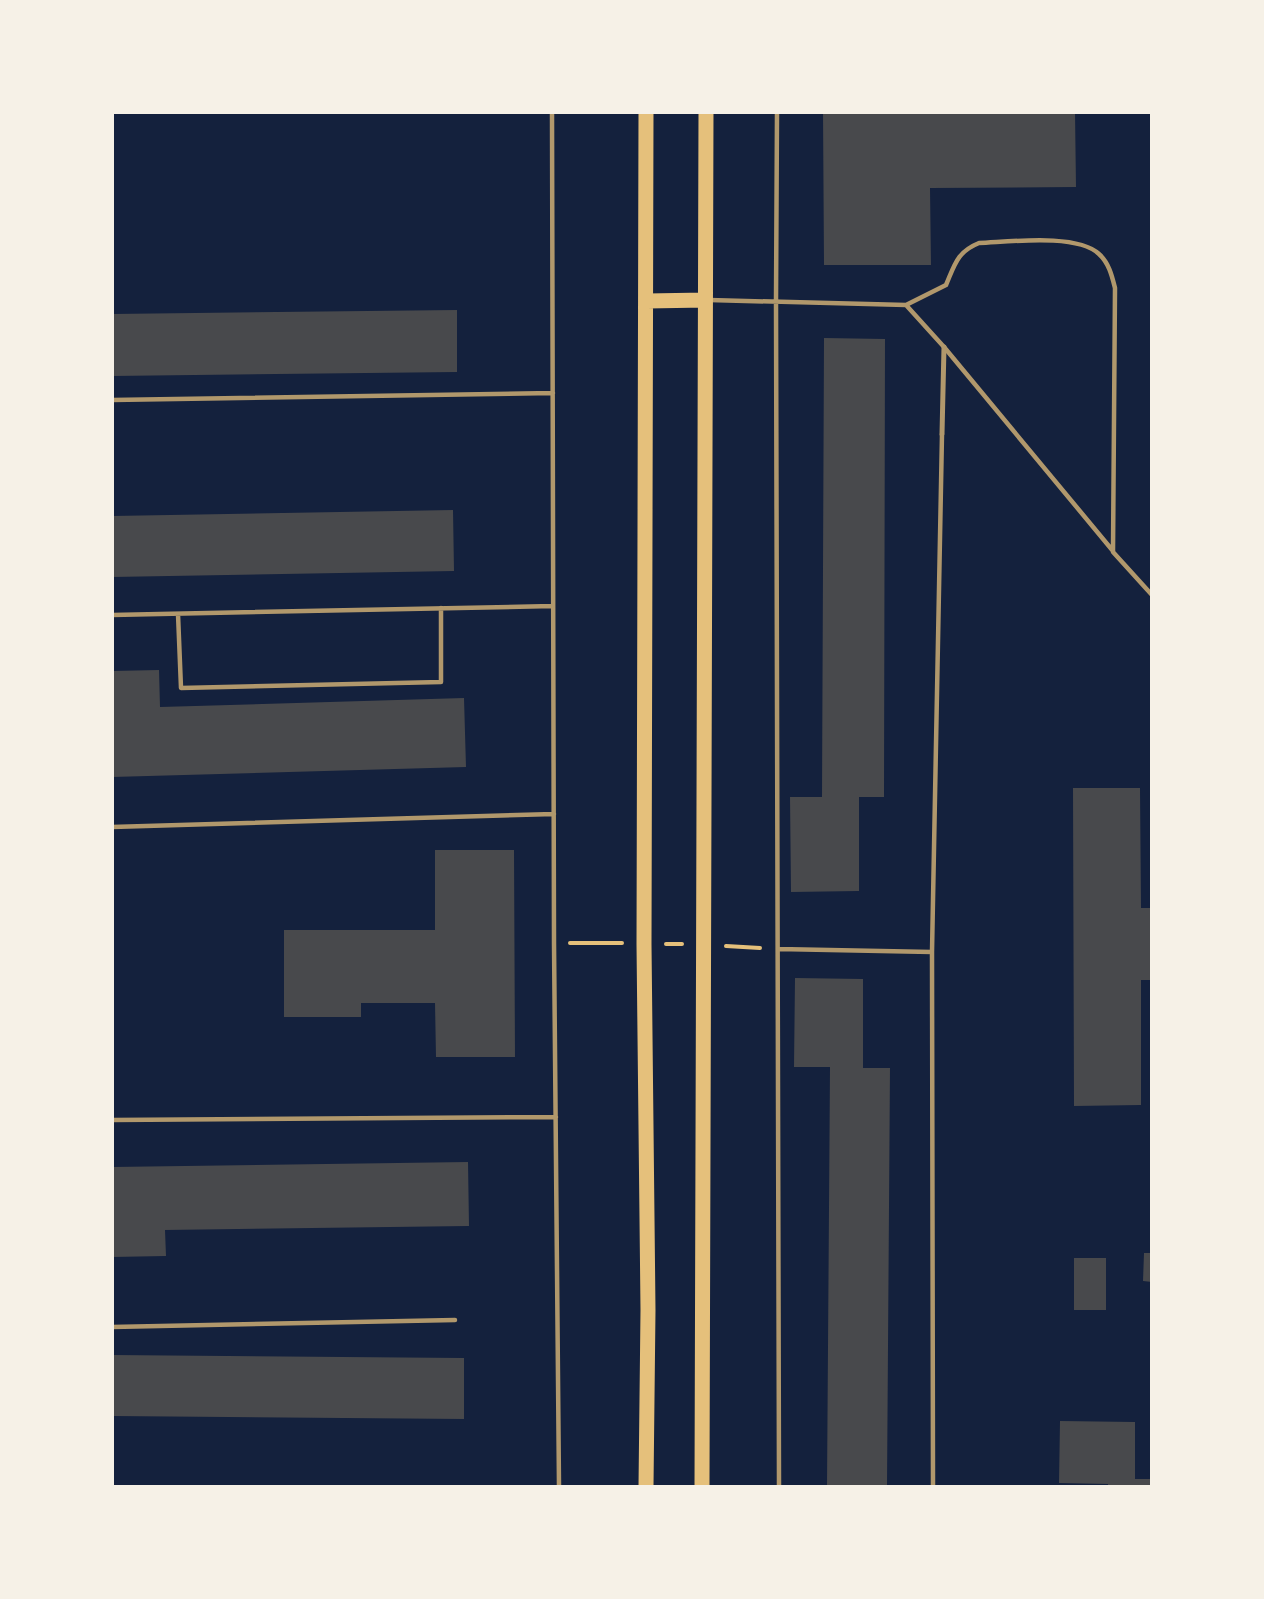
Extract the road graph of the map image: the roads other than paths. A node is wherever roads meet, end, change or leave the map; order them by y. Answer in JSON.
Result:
{"nodes":[{"id":1,"x":552,"y":112,"type":"edge"},
{"id":2,"x":646,"y":112,"type":"edge"},
{"id":3,"x":706,"y":112,"type":"edge"},
{"id":4,"x":777,"y":112,"type":"edge"},
{"id":5,"x":705,"y":300,"type":"junction"},
{"id":6,"x":647,"y":301,"type":"junction"},
{"id":7,"x":776,"y":301,"type":"junction"},
{"id":8,"x":906,"y":305,"type":"junction"},
{"id":9,"x":944,"y":347,"type":"junction"},
{"id":10,"x":553,"y":393,"type":"junction"},
{"id":11,"x":112,"y":400,"type":"edge"},
{"id":12,"x":942,"y":434,"type":"joint"},
{"id":13,"x":1113,"y":552,"type":"junction"},
{"id":14,"x":1152,"y":595,"type":"edge"},
{"id":15,"x":553,"y":606,"type":"junction"},
{"id":16,"x":441,"y":608,"type":"junction"},
{"id":17,"x":177,"y":614,"type":"junction"},
{"id":18,"x":112,"y":615,"type":"edge"},
{"id":19,"x":554,"y":814,"type":"junction"},
{"id":20,"x":112,"y":827,"type":"edge"},
{"id":21,"x":778,"y":949,"type":"junction"},
{"id":22,"x":932,"y":952,"type":"junction"},
{"id":23,"x":556,"y":1117,"type":"junction"},
{"id":24,"x":112,"y":1120,"type":"edge"},
{"id":25,"x":455,"y":1320,"type":"dead end"},
{"id":26,"x":112,"y":1327,"type":"edge"},
{"id":27,"x":559,"y":1486,"type":"edge"},
{"id":28,"x":646,"y":1486,"type":"edge"},
{"id":29,"x":702,"y":1486,"type":"edge"},
{"id":30,"x":779,"y":1486,"type":"edge"},
{"id":31,"x":933,"y":1486,"type":"edge"}],
"edges":[{"from":1,"to":10,"type":"lane"},
{"from":2,"to":6,"type":"main road"},
{"from":3,"to":5,"type":"main road"},
{"from":4,"to":7,"type":"lane"},
{"from":5,"to":6,"type":"main road"},
{"from":5,"to":7,"type":"lane"},
{"from":5,"to":29,"type":"main road"},
{"from":6,"to":28,"type":"main road"},
{"from":7,"to":8,"type":"lane"},
{"from":7,"to":21,"type":"lane"},
{"from":8,"to":9,"type":"lane"},
{"from":8,"to":13,"type":"lane"},
{"from":9,"to":12,"type":"street"},
{"from":9,"to":13,"type":"lane"},
{"from":10,"to":11,"type":"lane"},
{"from":10,"to":15,"type":"lane"},
{"from":12,"to":22,"type":"lane"},
{"from":13,"to":14,"type":"lane"},
{"from":15,"to":16,"type":"lane"},
{"from":15,"to":19,"type":"lane"},
{"from":16,"to":17,"type":"lane"},
{"from":16,"to":17,"type":"lane"},
{"from":17,"to":18,"type":"lane"},
{"from":19,"to":20,"type":"lane"},
{"from":19,"to":23,"type":"lane"},
{"from":21,"to":22,"type":"lane"},
{"from":21,"to":30,"type":"lane"},
{"from":22,"to":31,"type":"lane"},
{"from":23,"to":24,"type":"lane"},
{"from":23,"to":27,"type":"lane"},
{"from":25,"to":26,"type":"lane"}]}
